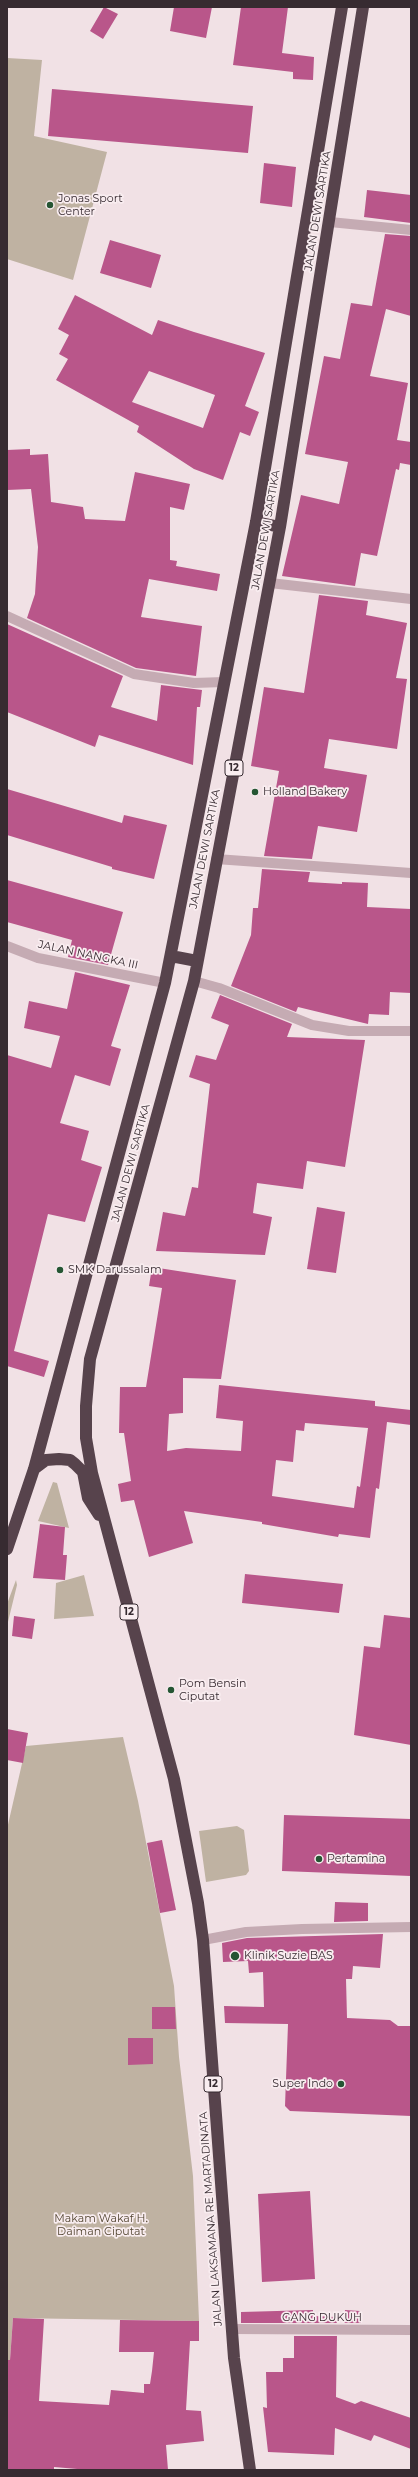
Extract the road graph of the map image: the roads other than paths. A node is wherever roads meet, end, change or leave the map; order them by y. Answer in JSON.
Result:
{"nodes":[{"id":1,"x":342,"y":7,"type":"edge"},
{"id":2,"x":363,"y":7,"type":"edge"},
{"id":3,"x":330,"y":222,"type":"junction"},
{"id":4,"x":411,"y":230,"type":"edge"},
{"id":5,"x":256,"y":522,"type":"junction"},
{"id":6,"x":280,"y":527,"type":"junction"},
{"id":7,"x":270,"y":583,"type":"junction"},
{"id":8,"x":411,"y":599,"type":"edge"},
{"id":9,"x":7,"y":616,"type":"edge"},
{"id":10,"x":224,"y":682,"type":"junction"},
{"id":11,"x":216,"y":859,"type":"junction"},
{"id":12,"x":411,"y":873,"type":"edge"},
{"id":13,"x":7,"y":946,"type":"edge"},
{"id":14,"x":171,"y":956,"type":"junction"},
{"id":15,"x":197,"y":961,"type":"junction"},
{"id":16,"x":194,"y":980,"type":"junction"},
{"id":17,"x":166,"y":983,"type":"junction"},
{"id":18,"x":411,"y":1031,"type":"edge"},
{"id":19,"x":34,"y":1470,"type":"junction"},
{"id":20,"x":103,"y":1521,"type":"junction"},
{"id":21,"x":7,"y":1549,"type":"edge"},
{"id":22,"x":411,"y":1927,"type":"edge"},
{"id":23,"x":203,"y":1940,"type":"junction"},
{"id":24,"x":232,"y":2329,"type":"junction"},
{"id":25,"x":411,"y":2330,"type":"edge"},
{"id":26,"x":250,"y":2470,"type":"edge"}],
"edges":[{"from":1,"to":5,"type":"highway","name":"JALAN DEWI SARTIKA","number":"12"},
{"from":2,"to":3,"type":"highway","name":"JALAN DEWI SARTIKA","number":"12"},
{"from":3,"to":4,"type":"street"},
{"from":3,"to":6,"type":"highway","name":"JALAN DEWI SARTIKA","number":"12"},
{"from":5,"to":6,"type":"highway"},
{"from":5,"to":10,"type":"highway","name":"JALAN DEWI SARTIKA","number":"12"},
{"from":6,"to":7,"type":"highway","name":"JALAN DEWI SARTIKA","number":"12"},
{"from":7,"to":8,"type":"street"},
{"from":7,"to":11,"type":"highway","name":"JALAN DEWI SARTIKA","number":"12"},
{"from":9,"to":10,"type":"street"},
{"from":10,"to":14,"type":"highway","name":"JALAN DEWI SARTIKA","number":"12"},
{"from":11,"to":12,"type":"street"},
{"from":11,"to":15,"type":"highway","name":"JALAN DEWI SARTIKA","number":"12"},
{"from":13,"to":17,"type":"street","name":"JALAN NANGKA III"},
{"from":14,"to":15,"type":"highway"},
{"from":14,"to":17,"type":"highway","name":"JALAN DEWI SARTIKA","number":"12"},
{"from":15,"to":16,"type":"highway","name":"JALAN DEWI SARTIKA","number":"12"},
{"from":16,"to":18,"type":"street"},
{"from":16,"to":20,"type":"highway","name":"JALAN DEWI SARTIKA","number":"12"},
{"from":17,"to":19,"type":"highway","name":"JALAN DEWI SARTIKA","number":"12"},
{"from":19,"to":20,"type":"highway"},
{"from":19,"to":21,"type":"highway","number":"12"},
{"from":20,"to":23,"type":"highway","name":"JALAN LAKSAMANA RE MARTADINATA","number":"12"},
{"from":22,"to":23,"type":"street"},
{"from":23,"to":24,"type":"highway","name":"JALAN LAKSAMANA RE MARTADINATA","number":"12"},
{"from":24,"to":25,"type":"street","name":"GANG DUKUH"},
{"from":24,"to":26,"type":"highway","name":"JALAN LAKSAMANA RE MARTADINATA","number":"12"}]}
